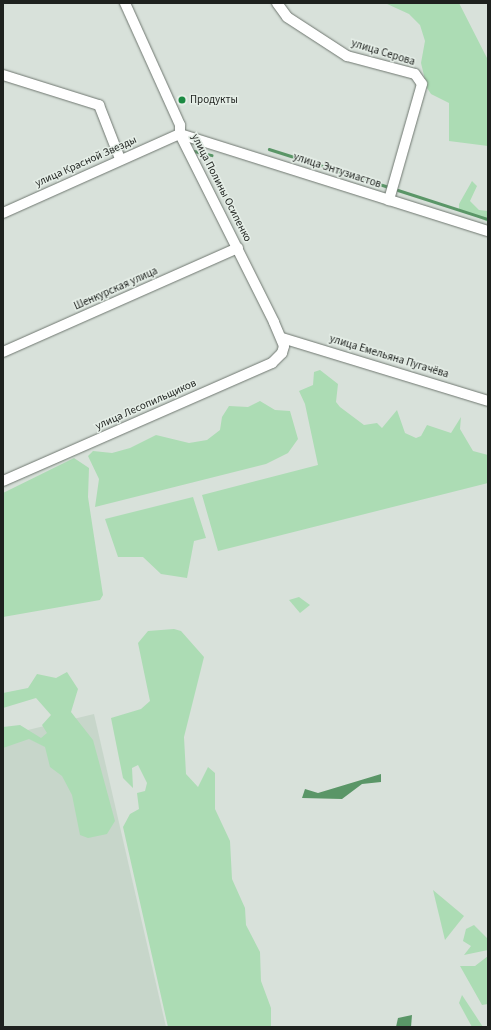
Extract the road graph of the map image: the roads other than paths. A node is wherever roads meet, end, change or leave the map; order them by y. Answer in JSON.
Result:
{"nodes":[{"id":1,"x":125,"y":3,"type":"edge"},
{"id":2,"x":277,"y":3,"type":"edge"},
{"id":3,"x":3,"y":75,"type":"edge"},
{"id":4,"x":180,"y":134,"type":"junction"},
{"id":5,"x":120,"y":159,"type":"junction"},
{"id":6,"x":389,"y":200,"type":"junction"},
{"id":7,"x":3,"y":213,"type":"edge"},
{"id":8,"x":488,"y":231,"type":"edge"},
{"id":9,"x":238,"y":248,"type":"junction"},
{"id":10,"x":282,"y":338,"type":"junction"},
{"id":11,"x":3,"y":352,"type":"edge"},
{"id":12,"x":488,"y":401,"type":"edge"},
{"id":13,"x":3,"y":480,"type":"edge"}],
"edges":[{"from":1,"to":4,"type":"street","name":"улица Полины Осипенко"},
{"from":2,"to":6,"type":"street","name":"улица Серова"},
{"from":3,"to":5,"type":"street"},
{"from":4,"to":5,"type":"street","name":"улица Красной Звезды"},
{"from":4,"to":6,"type":"street","name":"улица Энтузиастов"},
{"from":4,"to":9,"type":"street","name":"улица Полины Осипенко"},
{"from":5,"to":7,"type":"street","name":"улица Красной Звезды"},
{"from":6,"to":8,"type":"street","name":"улица Энтузиастов"},
{"from":9,"to":10,"type":"street","name":"улица Полины Осипенко"},
{"from":9,"to":11,"type":"street","name":"Шенкурская улица"},
{"from":10,"to":12,"type":"street","name":"улица Емельяна Пугачёва"},
{"from":10,"to":13,"type":"street","name":"улица Лесопильщиков"}]}
